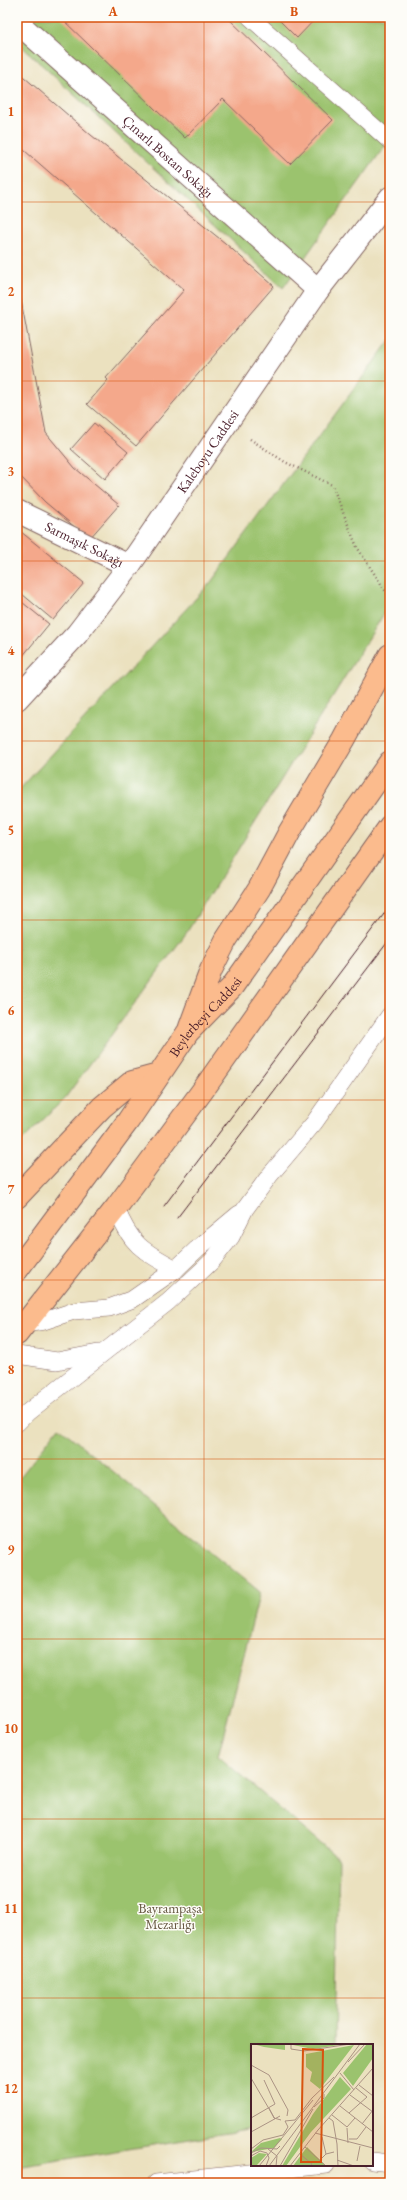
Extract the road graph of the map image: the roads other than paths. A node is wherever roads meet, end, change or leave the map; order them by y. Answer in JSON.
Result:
{"nodes":[{"id":1,"x":250,"y":17,"type":"edge"},
{"id":2,"x":17,"y":22,"type":"edge"},
{"id":3,"x":390,"y":141,"type":"edge"},
{"id":4,"x":390,"y":198,"type":"edge"},
{"id":5,"x":318,"y":290,"type":"junction"},
{"id":6,"x":17,"y":511,"type":"edge"},
{"id":7,"x":129,"y":566,"type":"junction"},
{"id":8,"x":390,"y":656,"type":"edge"},
{"id":9,"x":17,"y":699,"type":"edge"},
{"id":10,"x":390,"y":762,"type":"edge"},
{"id":11,"x":390,"y":826,"type":"edge"},
{"id":12,"x":390,"y":840,"type":"edge"},
{"id":13,"x":362,"y":865,"type":"junction"},
{"id":14,"x":390,"y":1015,"type":"edge"},
{"id":15,"x":188,"y":1032,"type":"junction"},
{"id":16,"x":158,"y":1075,"type":"junction"},
{"id":17,"x":17,"y":1197,"type":"edge"},
{"id":18,"x":116,"y":1208,"type":"junction"},
{"id":19,"x":245,"y":1209,"type":"junction"},
{"id":20,"x":176,"y":1269,"type":"junction"},
{"id":21,"x":17,"y":1270,"type":"edge"},
{"id":22,"x":20,"y":1328,"type":"edge"},
{"id":23,"x":102,"y":1352,"type":"junction"},
{"id":24,"x":17,"y":1355,"type":"edge"},
{"id":25,"x":17,"y":1423,"type":"edge"},
{"id":26,"x":373,"y":2161,"type":"edge"},
{"id":27,"x":390,"y":2163,"type":"edge"},
{"id":28,"x":317,"y":2166,"type":"edge"},
{"id":29,"x":156,"y":2183,"type":"edge"}],
"edges":[{"from":1,"to":3,"type":"lane"},
{"from":2,"to":5,"type":"street","name":"Çınarlı Bostan Sokağı"},
{"from":4,"to":5,"type":"street","name":"Kaleboyu Caddesi"},
{"from":5,"to":7,"type":"street","name":"Kaleboyu Caddesi"},
{"from":6,"to":7,"type":"street","name":"Sarmaşık Sokağı"},
{"from":7,"to":9,"type":"street","name":"Kaleboyu Caddesi"},
{"from":8,"to":15,"type":"main road"},
{"from":10,"to":15,"type":"main road","name":"Beylerbeyi Caddesi"},
{"from":11,"to":13,"type":"main road"},
{"from":12,"to":13,"type":"main road"},
{"from":13,"to":18,"type":"main road"},
{"from":14,"to":19,"type":"lane"},
{"from":15,"to":16,"type":"main road","name":"Beylerbeyi Caddesi"},
{"from":16,"to":17,"type":"main road"},
{"from":16,"to":21,"type":"main road","name":"Beylerbeyi Caddesi"},
{"from":18,"to":20,"type":"lane"},
{"from":18,"to":22,"type":"main road"},
{"from":19,"to":20,"type":"lane"},
{"from":19,"to":23,"type":"lane"},
{"from":20,"to":22,"type":"lane"},
{"from":23,"to":24,"type":"lane"},
{"from":23,"to":25,"type":"lane"},
{"from":26,"to":27,"type":"lane"},
{"from":28,"to":29,"type":"lane"}]}
